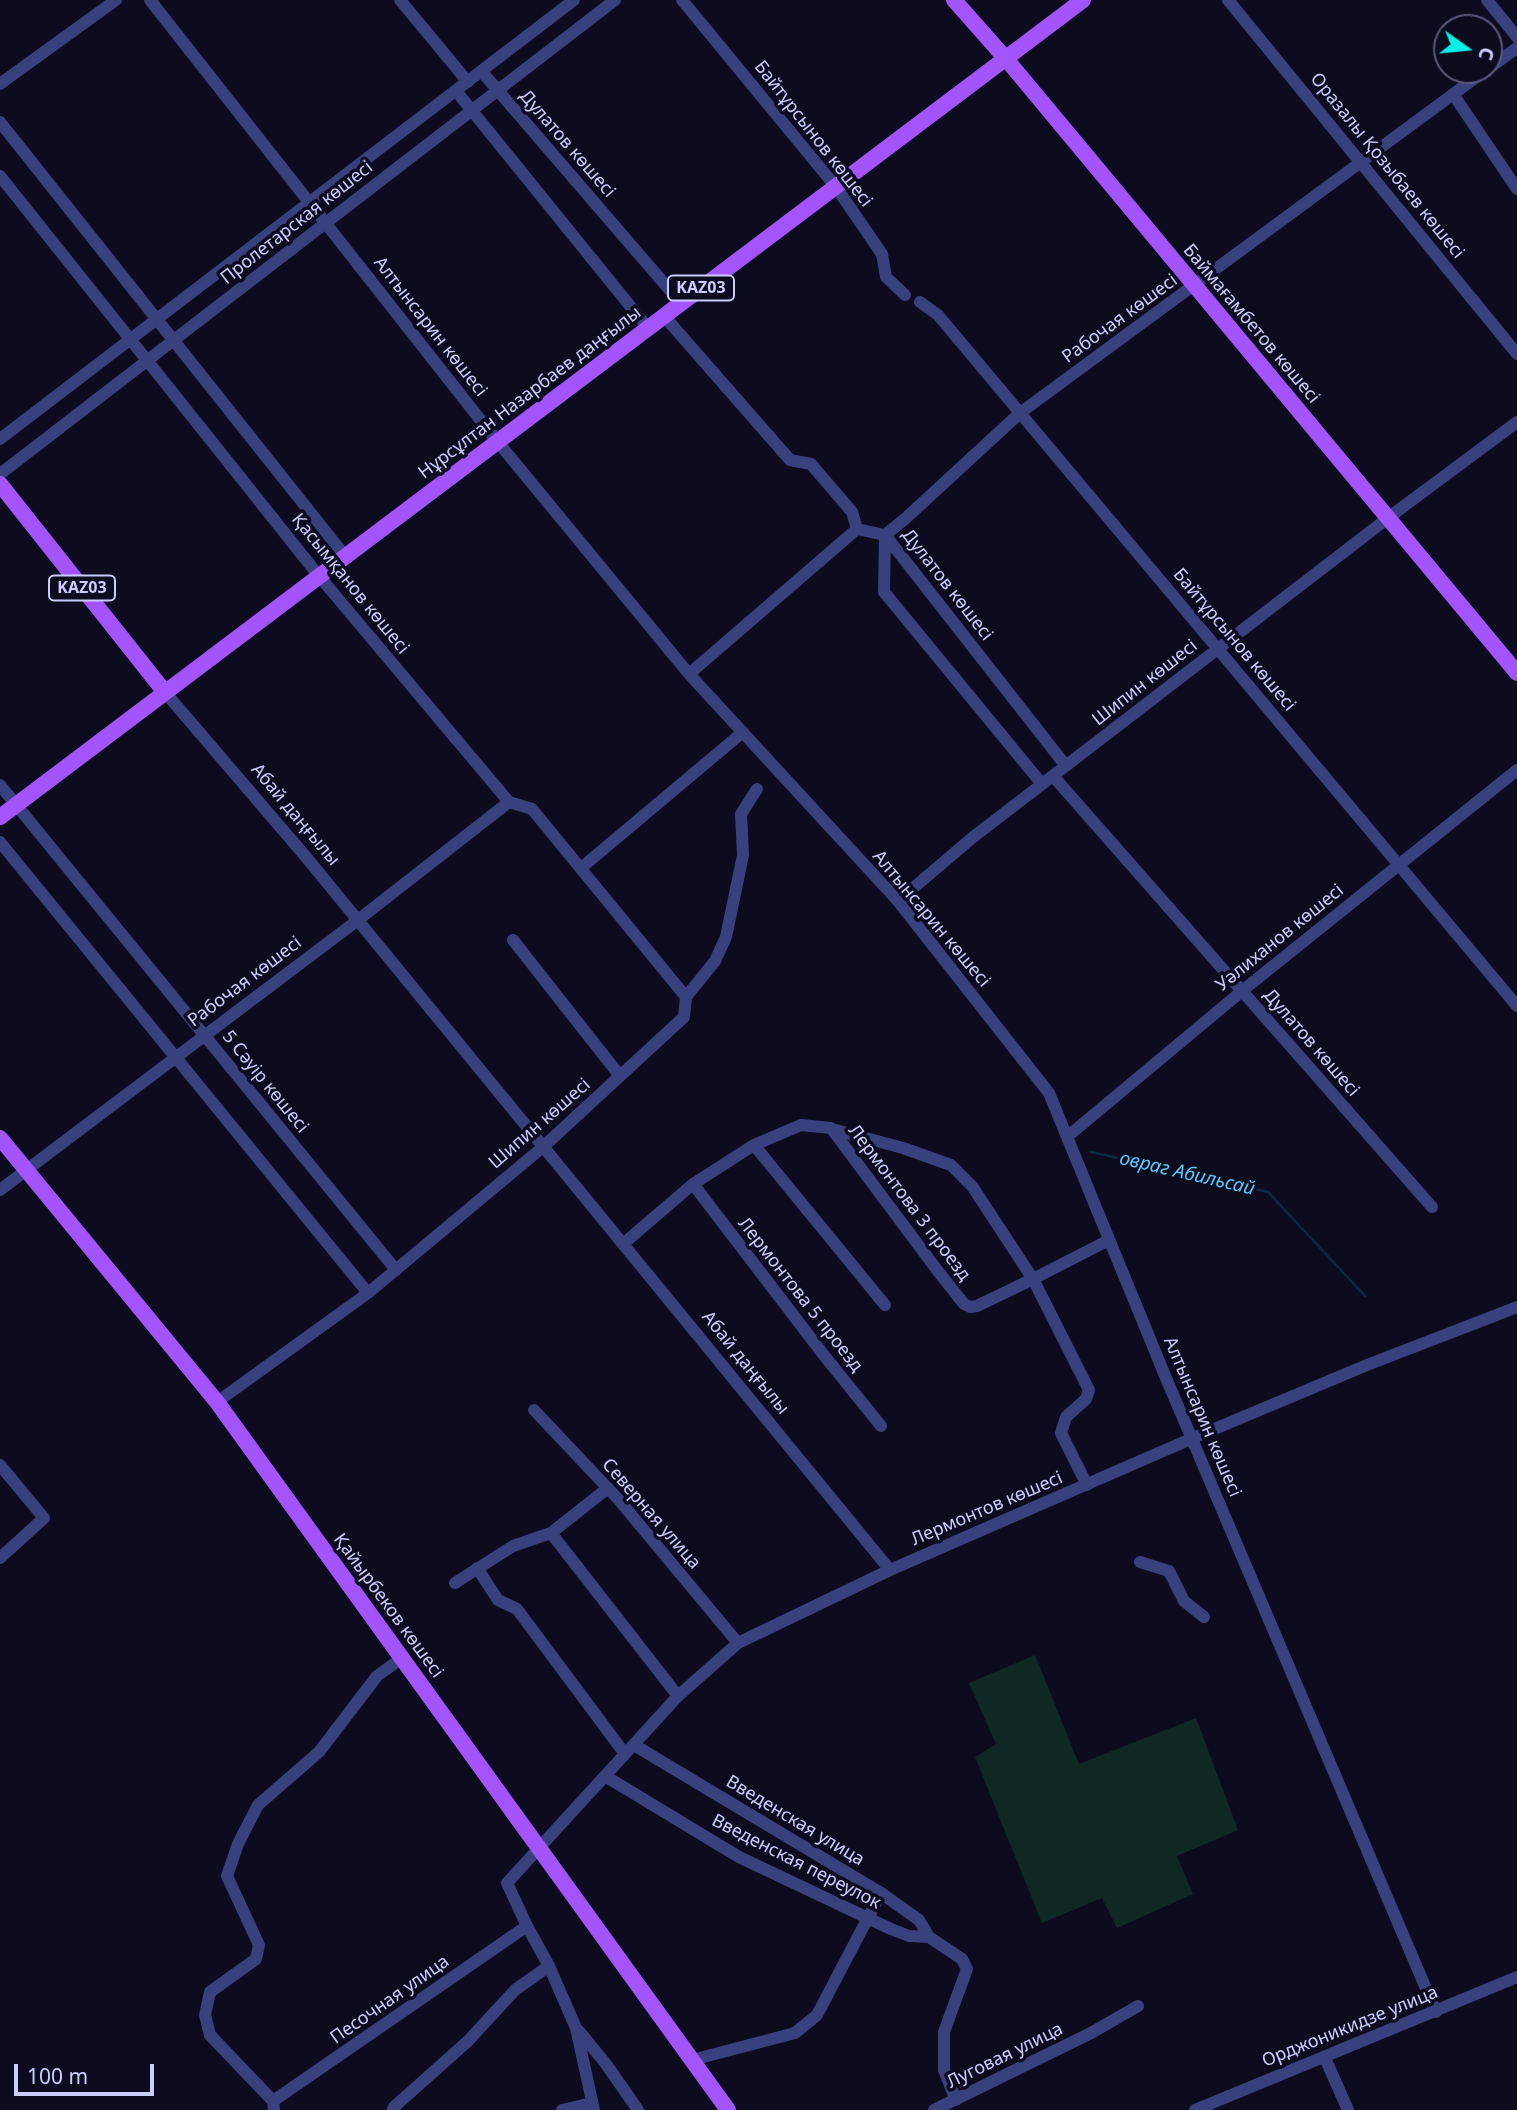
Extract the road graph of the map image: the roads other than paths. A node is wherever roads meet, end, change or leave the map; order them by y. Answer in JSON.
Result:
{"nodes":[{"id":1,"x":117,"y":0,"type":"edge"},
{"id":2,"x":150,"y":0,"type":"edge"},
{"id":3,"x":400,"y":0,"type":"edge"},
{"id":4,"x":574,"y":0,"type":"edge"},
{"id":5,"x":615,"y":0,"type":"edge"},
{"id":6,"x":682,"y":0,"type":"edge"},
{"id":7,"x":954,"y":0,"type":"edge"},
{"id":8,"x":1083,"y":0,"type":"edge"},
{"id":9,"x":1228,"y":0,"type":"edge"},
{"id":10,"x":1487,"y":0,"type":"edge"},
{"id":11,"x":1517,"y":37,"type":"edge"},
{"id":12,"x":1007,"y":60,"type":"junction"},
{"id":13,"x":482,"y":72,"type":"junction"},
{"id":14,"x":468,"y":82,"type":"junction"},
{"id":15,"x":0,"y":84,"type":"edge"},
{"id":16,"x":1467,"y":84,"type":"edge"},
{"id":17,"x":498,"y":91,"type":"junction"},
{"id":18,"x":456,"y":92,"type":"junction"},
{"id":19,"x":1453,"y":94,"type":"junction"},
{"id":20,"x":472,"y":111,"type":"junction"},
{"id":21,"x":0,"y":122,"type":"edge"},
{"id":22,"x":1362,"y":162,"type":"junction"},
{"id":23,"x":0,"y":176,"type":"edge"},
{"id":24,"x":836,"y":187,"type":"junction"},
{"id":25,"x":1517,"y":190,"type":"edge"},
{"id":26,"x":310,"y":202,"type":"junction"},
{"id":27,"x":326,"y":223,"type":"junction"},
{"id":28,"x":1194,"y":287,"type":"junction"},
{"id":29,"x":905,"y":295,"type":"dead end"},
{"id":30,"x":920,"y":302,"type":"dead end"},
{"id":31,"x":681,"y":303,"type":"junction"},
{"id":32,"x":664,"y":316,"type":"junction"},
{"id":33,"x":157,"y":319,"type":"junction"},
{"id":34,"x":648,"y":328,"type":"junction"},
{"id":35,"x":130,"y":339,"type":"junction"},
{"id":36,"x":174,"y":341,"type":"junction"},
{"id":37,"x":1517,"y":354,"type":"edge"},
{"id":38,"x":148,"y":361,"type":"junction"},
{"id":39,"x":1020,"y":413,"type":"junction"},
{"id":40,"x":1517,"y":422,"type":"edge"},
{"id":41,"x":0,"y":439,"type":"edge"},
{"id":42,"x":497,"y":441,"type":"junction"},
{"id":43,"x":0,"y":474,"type":"edge"},
{"id":44,"x":0,"y":484,"type":"edge"},
{"id":45,"x":1388,"y":518,"type":"junction"},
{"id":46,"x":872,"y":532,"type":"junction"},
{"id":47,"x":345,"y":556,"type":"junction"},
{"id":48,"x":319,"y":576,"type":"junction"},
{"id":49,"x":1218,"y":649,"type":"junction"},
{"id":50,"x":1517,"y":673,"type":"edge"},
{"id":51,"x":689,"y":674,"type":"junction"},
{"id":52,"x":164,"y":691,"type":"junction"},
{"id":53,"x":743,"y":733,"type":"junction"},
{"id":54,"x":1066,"y":766,"type":"junction"},
{"id":55,"x":1517,"y":770,"type":"edge"},
{"id":56,"x":1047,"y":780,"type":"junction"},
{"id":57,"x":0,"y":785,"type":"edge"},
{"id":58,"x":757,"y":789,"type":"dead end"},
{"id":59,"x":509,"y":802,"type":"junction"},
{"id":60,"x":16,"y":805,"type":"junction"},
{"id":61,"x":0,"y":817,"type":"edge"},
{"id":62,"x":0,"y":842,"type":"edge"},
{"id":63,"x":1399,"y":865,"type":"junction"},
{"id":64,"x":581,"y":868,"type":"junction"},
{"id":65,"x":898,"y":901,"type":"junction"},
{"id":66,"x":358,"y":920,"type":"junction"},
{"id":67,"x":513,"y":940,"type":"dead end"},
{"id":68,"x":1241,"y":991,"type":"junction"},
{"id":69,"x":686,"y":998,"type":"junction"},
{"id":70,"x":1517,"y":1006,"type":"edge"},
{"id":71,"x":204,"y":1034,"type":"junction"},
{"id":72,"x":175,"y":1056,"type":"junction"},
{"id":73,"x":620,"y":1076,"type":"junction"},
{"id":74,"x":832,"y":1128,"type":"junction"},
{"id":75,"x":1067,"y":1137,"type":"junction"},
{"id":76,"x":0,"y":1138,"type":"edge"},
{"id":77,"x":754,"y":1145,"type":"junction"},
{"id":78,"x":543,"y":1147,"type":"junction"},
{"id":79,"x":27,"y":1170,"type":"junction"},
{"id":80,"x":693,"y":1184,"type":"junction"},
{"id":81,"x":0,"y":1190,"type":"edge"},
{"id":82,"x":1432,"y":1207,"type":"dead end"},
{"id":83,"x":1109,"y":1240,"type":"junction"},
{"id":84,"x":623,"y":1244,"type":"junction"},
{"id":85,"x":396,"y":1270,"type":"junction"},
{"id":86,"x":1033,"y":1279,"type":"junction"},
{"id":87,"x":369,"y":1293,"type":"junction"},
{"id":88,"x":885,"y":1305,"type":"dead end"},
{"id":89,"x":1517,"y":1307,"type":"edge"},
{"id":90,"x":217,"y":1402,"type":"junction"},
{"id":91,"x":534,"y":1410,"type":"dead end"},
{"id":92,"x":881,"y":1426,"type":"dead end"},
{"id":93,"x":1193,"y":1438,"type":"junction"},
{"id":94,"x":0,"y":1465,"type":"edge"},
{"id":95,"x":1087,"y":1485,"type":"junction"},
{"id":96,"x":608,"y":1488,"type":"junction"},
{"id":97,"x":551,"y":1533,"type":"junction"},
{"id":98,"x":0,"y":1558,"type":"edge"},
{"id":99,"x":1140,"y":1562,"type":"dead end"},
{"id":100,"x":477,"y":1568,"type":"junction"},
{"id":101,"x":890,"y":1570,"type":"junction"},
{"id":102,"x":454,"y":1583,"type":"dead end"},
{"id":103,"x":1204,"y":1617,"type":"dead end"},
{"id":104,"x":738,"y":1643,"type":"junction"},
{"id":105,"x":402,"y":1658,"type":"junction"},
{"id":106,"x":678,"y":1696,"type":"junction"},
{"id":107,"x":629,"y":1749,"type":"junction"},
{"id":108,"x":605,"y":1776,"type":"junction"},
{"id":109,"x":539,"y":1847,"type":"junction"},
{"id":110,"x":881,"y":1894,"type":"junction"},
{"id":111,"x":868,"y":1918,"type":"junction"},
{"id":112,"x":527,"y":1927,"type":"junction"},
{"id":113,"x":929,"y":1937,"type":"junction"},
{"id":114,"x":549,"y":1966,"type":"junction"},
{"id":115,"x":1517,"y":1977,"type":"edge"},
{"id":116,"x":1138,"y":2006,"type":"dead end"},
{"id":117,"x":1436,"y":2012,"type":"junction"},
{"id":118,"x":576,"y":2028,"type":"junction"},
{"id":119,"x":1325,"y":2058,"type":"junction"},
{"id":120,"x":692,"y":2060,"type":"junction"},
{"id":121,"x":956,"y":2100,"type":"junction"},
{"id":122,"x":273,"y":2106,"type":"edge"},
{"id":123,"x":593,"y":2106,"type":"edge"},
{"id":124,"x":393,"y":2110,"type":"edge"},
{"id":125,"x":562,"y":2110,"type":"edge"},
{"id":126,"x":638,"y":2110,"type":"edge"},
{"id":127,"x":728,"y":2110,"type":"edge"},
{"id":128,"x":934,"y":2110,"type":"edge"},
{"id":129,"x":1195,"y":2110,"type":"edge"},
{"id":130,"x":1348,"y":2110,"type":"edge"}],
"edges":[{"from":1,"to":15,"type":"street"},
{"from":2,"to":26,"type":"street","name":"Алтынсарин көшесі"},
{"from":3,"to":14,"type":"street"},
{"from":4,"to":13,"type":"street","name":"Пролетарская көшесі"},
{"from":5,"to":17,"type":"street","name":"Пролетарская көшесі"},
{"from":6,"to":24,"type":"street","name":"Байтұрсынов көшесі"},
{"from":7,"to":12,"type":"main road","name":"Баймағамбетов көшесі"},
{"from":8,"to":12,"type":"main road","name":"Нұрсұлтан Назарбаев даңғылы","number":"KАZ03"},
{"from":9,"to":22,"type":"street","name":"Оразалы Қозыбаев көшесі"},
{"from":10,"to":11,"type":"street"},
{"from":12,"to":24,"type":"main road","name":"Нұрсұлтан Назарбаев даңғылы","number":"KАZ03"},
{"from":12,"to":28,"type":"main road","name":"Баймағамбетов көшесі"},
{"from":13,"to":14,"type":"street","name":"Пролетарская көшесі"},
{"from":13,"to":17,"type":"street","name":"Дулатов көшесі"},
{"from":14,"to":18,"type":"street","name":"Пролетарская көшесі"},
{"from":16,"to":19,"type":"street","name":"Рабочая көшесі"},
{"from":17,"to":20,"type":"street","name":"Пролетарская көшесі"},
{"from":17,"to":31,"type":"street","name":"Дулатов көшесі"},
{"from":18,"to":20,"type":"street"},
{"from":18,"to":26,"type":"street","name":"Пролетарская көшесі"},
{"from":19,"to":22,"type":"street","name":"Рабочая көшесі"},
{"from":19,"to":25,"type":"street"},
{"from":20,"to":27,"type":"street","name":"Пролетарская көшесі"},
{"from":20,"to":34,"type":"street"},
{"from":21,"to":33,"type":"street","name":"Қасымқанов көшесі"},
{"from":22,"to":28,"type":"street","name":"Рабочая көшесі"},
{"from":22,"to":37,"type":"street","name":"Оразалы Қозыбаев көшесі"},
{"from":23,"to":35,"type":"street","name":"Қасымқанов көшесі"},
{"from":24,"to":29,"type":"street","name":"Байтұрсынов көшесі"},
{"from":24,"to":31,"type":"main road","name":"Нұрсұлтан Назарбаев даңғылы","number":"KАZ03"},
{"from":26,"to":27,"type":"street","name":"Алтынсарин көшесі"},
{"from":26,"to":33,"type":"street","name":"Пролетарская көшесі"},
{"from":27,"to":36,"type":"street","name":"Пролетарская көшесі"},
{"from":27,"to":42,"type":"street","name":"Алтынсарин көшесі"},
{"from":28,"to":39,"type":"street","name":"Рабочая көшесі"},
{"from":28,"to":45,"type":"main road","name":"Баймағамбетов көшесі"},
{"from":30,"to":39,"type":"street","name":"Байтұрсынов көшесі"},
{"from":31,"to":32,"type":"main road","name":"Нұрсұлтан Назарбаев даңғылы","number":"KАZ03"},
{"from":32,"to":34,"type":"main road","name":"Нұрсұлтан Назарбаев даңғылы","number":"KАZ03"},
{"from":32,"to":46,"type":"street","name":"Дулатов көшесі"},
{"from":33,"to":35,"type":"street","name":"Пролетарская көшесі"},
{"from":33,"to":36,"type":"street","name":"Қасымқанов көшесі"},
{"from":34,"to":42,"type":"main road","name":"Нұрсұлтан Назарбаев даңғылы","number":"KАZ03"},
{"from":35,"to":38,"type":"street","name":"Қасымқанов көшесі"},
{"from":35,"to":41,"type":"street","name":"Пролетарская көшесі"},
{"from":36,"to":38,"type":"street","name":"Пролетарская көшесі"},
{"from":36,"to":47,"type":"street","name":"Қасымқанов көшесі"},
{"from":38,"to":43,"type":"street","name":"Пролетарская көшесі"},
{"from":38,"to":48,"type":"street","name":"Қасымқанов көшесі"},
{"from":39,"to":46,"type":"street","name":"Рабочая көшесі"},
{"from":39,"to":49,"type":"street","name":"Байтұрсынов көшесі"},
{"from":40,"to":45,"type":"street","name":"Шипин көшесі"},
{"from":42,"to":47,"type":"main road","name":"Нұрсұлтан Назарбаев даңғылы","number":"KАZ03"},
{"from":42,"to":51,"type":"street","name":"Алтынсарин көшесі"},
{"from":44,"to":52,"type":"main road","name":"Абай даңғылы","number":"KАZ03"},
{"from":45,"to":49,"type":"street","name":"Шипин көшесі"},
{"from":45,"to":50,"type":"main road","name":"Баймағамбетов көшесі"},
{"from":46,"to":51,"type":"street","name":"Рабочая көшесі"},
{"from":46,"to":54,"type":"street","name":"Дулатов көшесі"},
{"from":46,"to":56,"type":"street","name":"Дулатов көшесі"},
{"from":47,"to":48,"type":"main road","name":"Нұрсұлтан Назарбаев даңғылы","number":"KАZ03"},
{"from":48,"to":52,"type":"main road","name":"Нұрсұлтан Назарбаев даңғылы","number":"KАZ03"},
{"from":48,"to":59,"type":"street","name":"Қасымқанов көшесі"},
{"from":49,"to":54,"type":"street","name":"Шипин көшесі"},
{"from":49,"to":63,"type":"street","name":"Байтұрсынов көшесі"},
{"from":51,"to":53,"type":"street","name":"Алтынсарин көшесі"},
{"from":52,"to":60,"type":"main road","name":"Нұрсұлтан Назарбаев даңғылы"},
{"from":52,"to":66,"type":"street","name":"Абай даңғылы"},
{"from":53,"to":64,"type":"street"},
{"from":53,"to":65,"type":"street","name":"Алтынсарин көшесі"},
{"from":54,"to":56,"type":"street","name":"Шипин көшесі"},
{"from":55,"to":63,"type":"street","name":"Уәлиханов көшесі"},
{"from":56,"to":65,"type":"street","name":"Шипин көшесі"},
{"from":56,"to":68,"type":"street","name":"Дулатов көшесі"},
{"from":57,"to":60,"type":"street","name":"5 Сәуір көшесі"},
{"from":58,"to":69,"type":"street","name":"Шипин көшесі"},
{"from":59,"to":64,"type":"street","name":"Қасымқанов көшесі"},
{"from":59,"to":66,"type":"street","name":"Рабочая көшесі"},
{"from":60,"to":61,"type":"main road","name":"Нұрсұлтан Назарбаев даңғылы"},
{"from":60,"to":71,"type":"street","name":"5 Сәуір көшесі"},
{"from":62,"to":72,"type":"street"},
{"from":63,"to":68,"type":"street","name":"Уәлиханов көшесі"},
{"from":63,"to":70,"type":"street","name":"Байтұрсынов көшесі"},
{"from":64,"to":69,"type":"street","name":"Қасымқанов көшесі"},
{"from":65,"to":75,"type":"street","name":"Алтынсарин көшесі"},
{"from":66,"to":71,"type":"street","name":"Рабочая көшесі"},
{"from":66,"to":78,"type":"street","name":"Абай даңғылы"},
{"from":67,"to":73,"type":"street"},
{"from":68,"to":75,"type":"street","name":"Уәлиханов көшесі"},
{"from":68,"to":82,"type":"street","name":"Дулатов көшесі"},
{"from":69,"to":73,"type":"street","name":"Шипин көшесі"},
{"from":71,"to":72,"type":"street","name":"Рабочая көшесі"},
{"from":71,"to":85,"type":"street","name":"5 Сәуір көшесі"},
{"from":72,"to":79,"type":"street","name":"Рабочая көшесі"},
{"from":72,"to":87,"type":"street"},
{"from":73,"to":78,"type":"street","name":"Шипин көшесі"},
{"from":74,"to":77,"type":"street"},
{"from":74,"to":86,"type":"street"},
{"from":74,"to":86,"type":"street","name":"Лермонтова 3 проезд"},
{"from":75,"to":83,"type":"street","name":"Алтынсарин көшесі"},
{"from":76,"to":79,"type":"main road","name":"Қайырбеков көшесі"},
{"from":77,"to":80,"type":"street"},
{"from":77,"to":88,"type":"street"},
{"from":78,"to":84,"type":"street","name":"Абай даңғылы"},
{"from":78,"to":85,"type":"street","name":"Шипин көшесі"},
{"from":79,"to":81,"type":"street","name":"Рабочая көшесі"},
{"from":79,"to":90,"type":"main road","name":"Қайырбеков көшесі"},
{"from":80,"to":84,"type":"street"},
{"from":80,"to":92,"type":"street","name":"Лермонтова 5 проезд"},
{"from":83,"to":86,"type":"street","name":"Лермонтова 3 проезд"},
{"from":83,"to":93,"type":"street","name":"Алтынсарин көшесі"},
{"from":84,"to":101,"type":"street","name":"Абай даңғылы"},
{"from":85,"to":87,"type":"street","name":"Шипин көшесі"},
{"from":86,"to":95,"type":"street"},
{"from":87,"to":90,"type":"street","name":"Шипин көшесі"},
{"from":89,"to":93,"type":"street","name":"Лермонтов көшесі"},
{"from":90,"to":105,"type":"main road","name":"Қайырбеков көшесі"},
{"from":91,"to":96,"type":"street","name":"Северная улица"},
{"from":93,"to":95,"type":"street","name":"Лермонтов көшесі"},
{"from":93,"to":117,"type":"street","name":"Алтынсарин көшесі"},
{"from":94,"to":98,"type":"street"},
{"from":95,"to":101,"type":"street","name":"Лермонтов көшесі"},
{"from":96,"to":97,"type":"street"},
{"from":96,"to":104,"type":"street","name":"Северная улица"},
{"from":97,"to":100,"type":"street"},
{"from":97,"to":106,"type":"street"},
{"from":99,"to":103,"type":"street"},
{"from":100,"to":102,"type":"street"},
{"from":100,"to":107,"type":"street"},
{"from":101,"to":104,"type":"street","name":"Лермонтов көшесі"},
{"from":104,"to":106,"type":"street","name":"Лермонтов көшесі"},
{"from":105,"to":109,"type":"main road","name":"Қайырбеков көшесі"},
{"from":105,"to":122,"type":"street"},
{"from":106,"to":107,"type":"street","name":"Лермонтов көшесі"},
{"from":107,"to":108,"type":"street","name":"Лермонтов көшесі"},
{"from":107,"to":110,"type":"street","name":"Введенская улица"},
{"from":108,"to":109,"type":"street","name":"Лермонтов көшесі"},
{"from":108,"to":111,"type":"street","name":"Введенская переулок"},
{"from":109,"to":112,"type":"street","name":"Лермонтов көшесі"},
{"from":109,"to":120,"type":"main road","name":"Қайырбеков көшесі"},
{"from":110,"to":111,"type":"street"},
{"from":110,"to":113,"type":"street","name":"Введенская улица"},
{"from":111,"to":113,"type":"street","name":"Введенская переулок"},
{"from":111,"to":120,"type":"street"},
{"from":112,"to":114,"type":"street"},
{"from":112,"to":122,"type":"street","name":"Песочная улица"},
{"from":113,"to":121,"type":"street","name":"Введенская переулок"},
{"from":114,"to":118,"type":"street"},
{"from":114,"to":124,"type":"street"},
{"from":115,"to":117,"type":"street","name":"Орджоникидзе улица"},
{"from":116,"to":121,"type":"street","name":"Луговая улица"},
{"from":117,"to":119,"type":"street","name":"Орджоникидзе улица"},
{"from":118,"to":123,"type":"street"},
{"from":118,"to":126,"type":"street"},
{"from":119,"to":129,"type":"street","name":"Орджоникидзе улица"},
{"from":119,"to":130,"type":"street"},
{"from":120,"to":127,"type":"main road","name":"Қайырбеков көшесі"},
{"from":121,"to":128,"type":"street","name":"Луговая улица"},
{"from":123,"to":125,"type":"street"}]}
